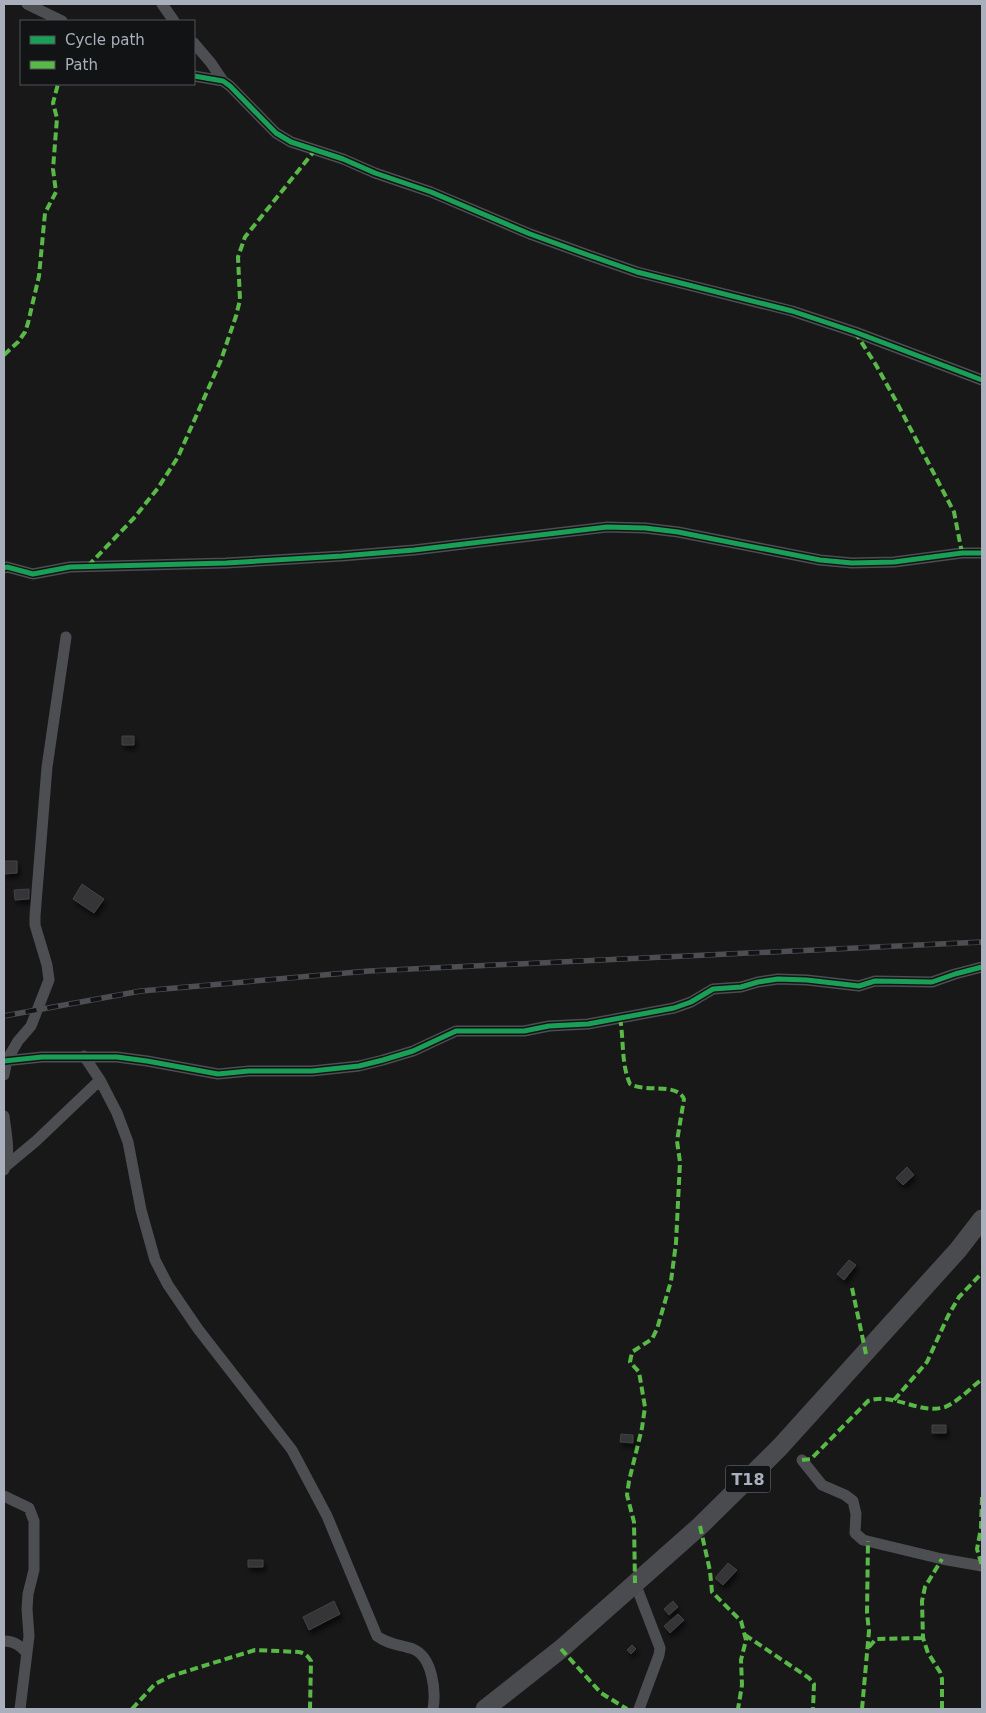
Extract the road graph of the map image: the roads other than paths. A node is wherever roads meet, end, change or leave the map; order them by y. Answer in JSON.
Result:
{"nodes":[{"id":1,"x":27,"y":4,"type":"edge"},
{"id":2,"x":162,"y":4,"type":"edge"},
{"id":3,"x":60,"y":20,"type":"edge"},
{"id":4,"x":173,"y":20,"type":"edge"},
{"id":5,"x":195,"y":44,"type":"edge"},
{"id":6,"x":195,"y":76,"type":"edge"},
{"id":7,"x":223,"y":82,"type":"junction"},
{"id":8,"x":982,"y":380,"type":"edge"},
{"id":9,"x":982,"y":553,"type":"edge"},
{"id":10,"x":4,"y":559,"type":"edge"},
{"id":11,"x":4,"y":568,"type":"edge"},
{"id":12,"x":33,"y":574,"type":"junction"},
{"id":13,"x":66,"y":637,"type":"dead end"},
{"id":14,"x":982,"y":967,"type":"edge"},
{"id":15,"x":84,"y":1056,"type":"junction"},
{"id":16,"x":5,"y":1060,"type":"edge"},
{"id":17,"x":4,"y":1075,"type":"edge"},
{"id":18,"x":100,"y":1080,"type":"junction"},
{"id":19,"x":4,"y":1116,"type":"edge"},
{"id":20,"x":5,"y":1169,"type":"edge"},
{"id":21,"x":982,"y":1219,"type":"edge"},
{"id":22,"x":802,"y":1460,"type":"dead end"},
{"id":23,"x":4,"y":1496,"type":"edge"},
{"id":24,"x":982,"y":1566,"type":"edge"},
{"id":25,"x":635,"y":1583,"type":"junction"},
{"id":26,"x":4,"y":1641,"type":"edge"},
{"id":27,"x":27,"y":1653,"type":"junction"},
{"id":28,"x":20,"y":1709,"type":"edge"},
{"id":29,"x":433,"y":1709,"type":"edge"},
{"id":30,"x":484,"y":1709,"type":"edge"},
{"id":31,"x":639,"y":1709,"type":"edge"}],
"edges":[{"from":1,"to":3,"type":"street"},
{"from":2,"to":4,"type":"street"},
{"from":5,"to":7,"type":"street"},
{"from":6,"to":7,"type":"street"},
{"from":7,"to":8,"type":"street"},
{"from":9,"to":12,"type":"street"},
{"from":10,"to":12,"type":"street"},
{"from":11,"to":12,"type":"street"},
{"from":13,"to":16,"type":"street"},
{"from":14,"to":15,"type":"street"},
{"from":15,"to":16,"type":"street"},
{"from":15,"to":18,"type":"street"},
{"from":16,"to":17,"type":"street"},
{"from":18,"to":20,"type":"street"},
{"from":18,"to":29,"type":"street"},
{"from":19,"to":20,"type":"street"},
{"from":21,"to":25,"type":"highway","number":"T18"},
{"from":22,"to":24,"type":"street"},
{"from":23,"to":27,"type":"street"},
{"from":25,"to":30,"type":"highway","number":"T18"},
{"from":25,"to":31,"type":"street"},
{"from":26,"to":27,"type":"street"},
{"from":27,"to":28,"type":"street"}]}
